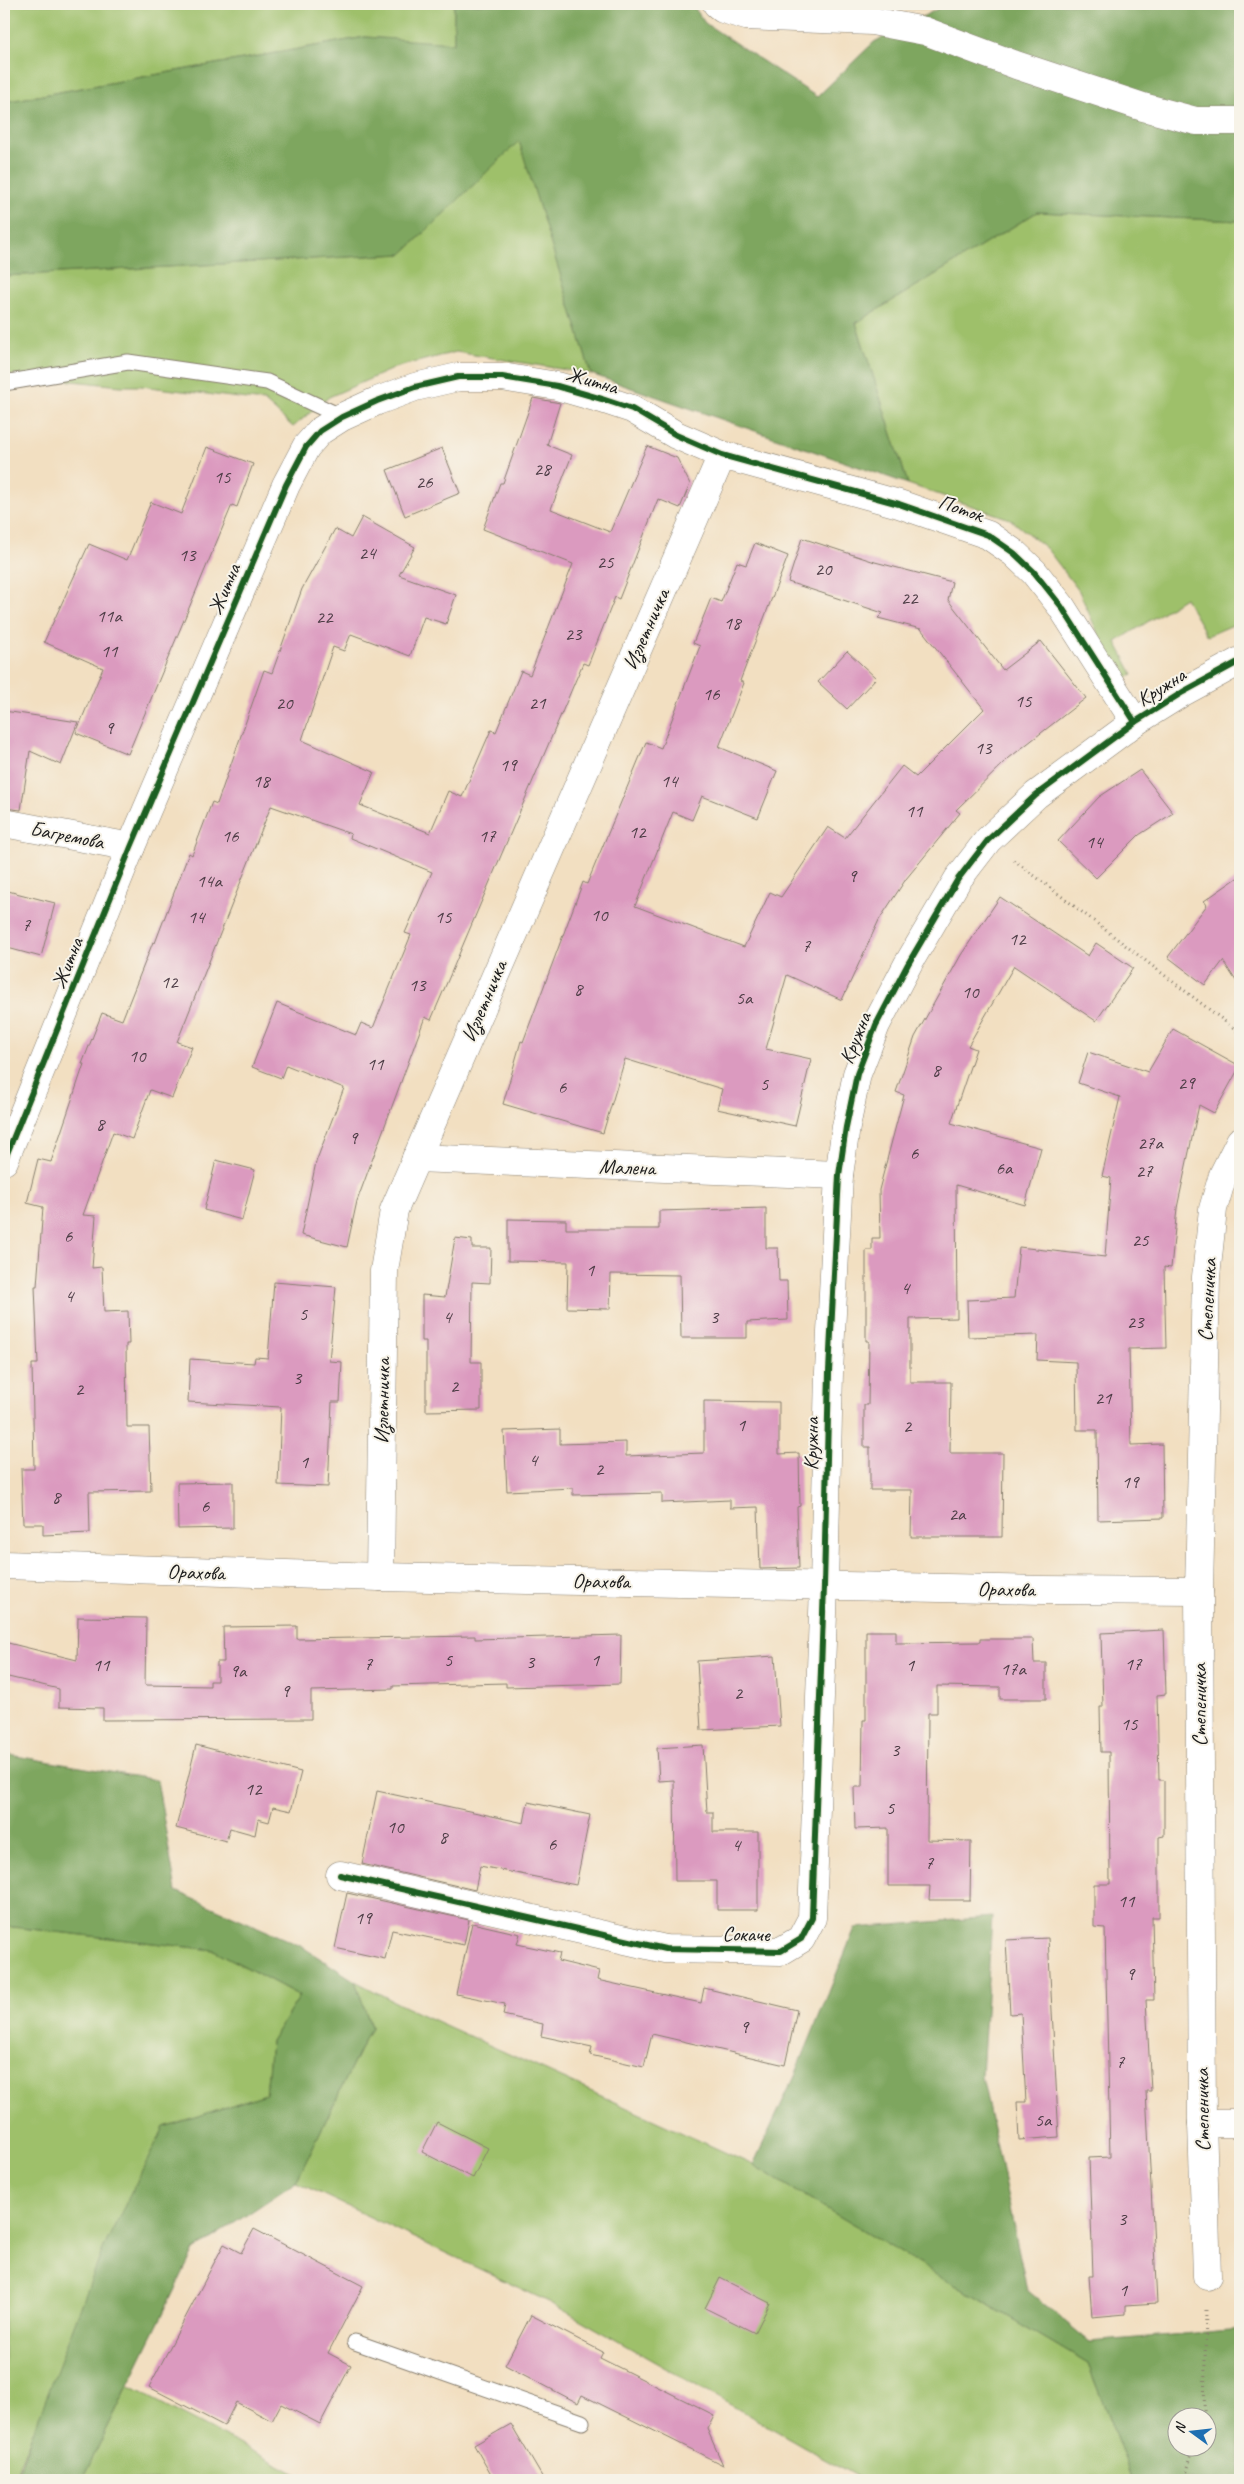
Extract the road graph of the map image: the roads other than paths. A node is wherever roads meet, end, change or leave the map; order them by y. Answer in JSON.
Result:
{"nodes":[{"id":1,"x":717,"y":4,"type":"edge"},
{"id":2,"x":1240,"y":122,"type":"edge"},
{"id":3,"x":4,"y":383,"type":"edge"},
{"id":4,"x":342,"y":417,"type":"junction"},
{"id":5,"x":722,"y":454,"type":"junction"},
{"id":6,"x":1240,"y":661,"type":"edge"},
{"id":7,"x":1135,"y":722,"type":"junction"},
{"id":8,"x":4,"y":823,"type":"edge"},
{"id":9,"x":131,"y":847,"type":"junction"},
{"id":10,"x":1240,"y":1141,"type":"edge"},
{"id":11,"x":416,"y":1158,"type":"junction"},
{"id":12,"x":4,"y":1161,"type":"edge"},
{"id":13,"x":839,"y":1175,"type":"junction"},
{"id":14,"x":4,"y":1565,"type":"edge"},
{"id":15,"x":380,"y":1577,"type":"junction"},
{"id":16,"x":824,"y":1586,"type":"junction"},
{"id":17,"x":1199,"y":1591,"type":"junction"},
{"id":18,"x":340,"y":1874,"type":"dead end"},
{"id":19,"x":1202,"y":2123,"type":"junction"},
{"id":20,"x":1240,"y":2124,"type":"edge"},
{"id":21,"x":1207,"y":2276,"type":"road end"},
{"id":22,"x":355,"y":2342,"type":"dead end"},
{"id":23,"x":582,"y":2422,"type":"dead end"}],
"edges":[{"from":1,"to":2,"type":"street"},
{"from":3,"to":4,"type":"lane"},
{"from":4,"to":5,"type":"street","name":"Житна"},
{"from":4,"to":9,"type":"street","name":"Житна"},
{"from":5,"to":7,"type":"street","name":"Поток"},
{"from":5,"to":11,"type":"street","name":"Излетничка"},
{"from":6,"to":7,"type":"street","name":"Кружна"},
{"from":7,"to":13,"type":"street","name":"Кружна"},
{"from":8,"to":9,"type":"street","name":"Багремова"},
{"from":9,"to":12,"type":"street","name":"Житна"},
{"from":10,"to":17,"type":"street","name":"Степеничка"},
{"from":11,"to":13,"type":"street","name":"Малена"},
{"from":11,"to":15,"type":"street","name":"Излетничка"},
{"from":13,"to":16,"type":"street","name":"Кружна"},
{"from":14,"to":15,"type":"street","name":"Орахова"},
{"from":15,"to":16,"type":"street","name":"Орахова"},
{"from":16,"to":17,"type":"street","name":"Орахова"},
{"from":16,"to":18,"type":"street","name":"Сокаче"},
{"from":17,"to":19,"type":"street","name":"Степеничка"},
{"from":19,"to":20,"type":"street"},
{"from":19,"to":21,"type":"street","name":"Степеничка"},
{"from":22,"to":23,"type":"lane"}]}
